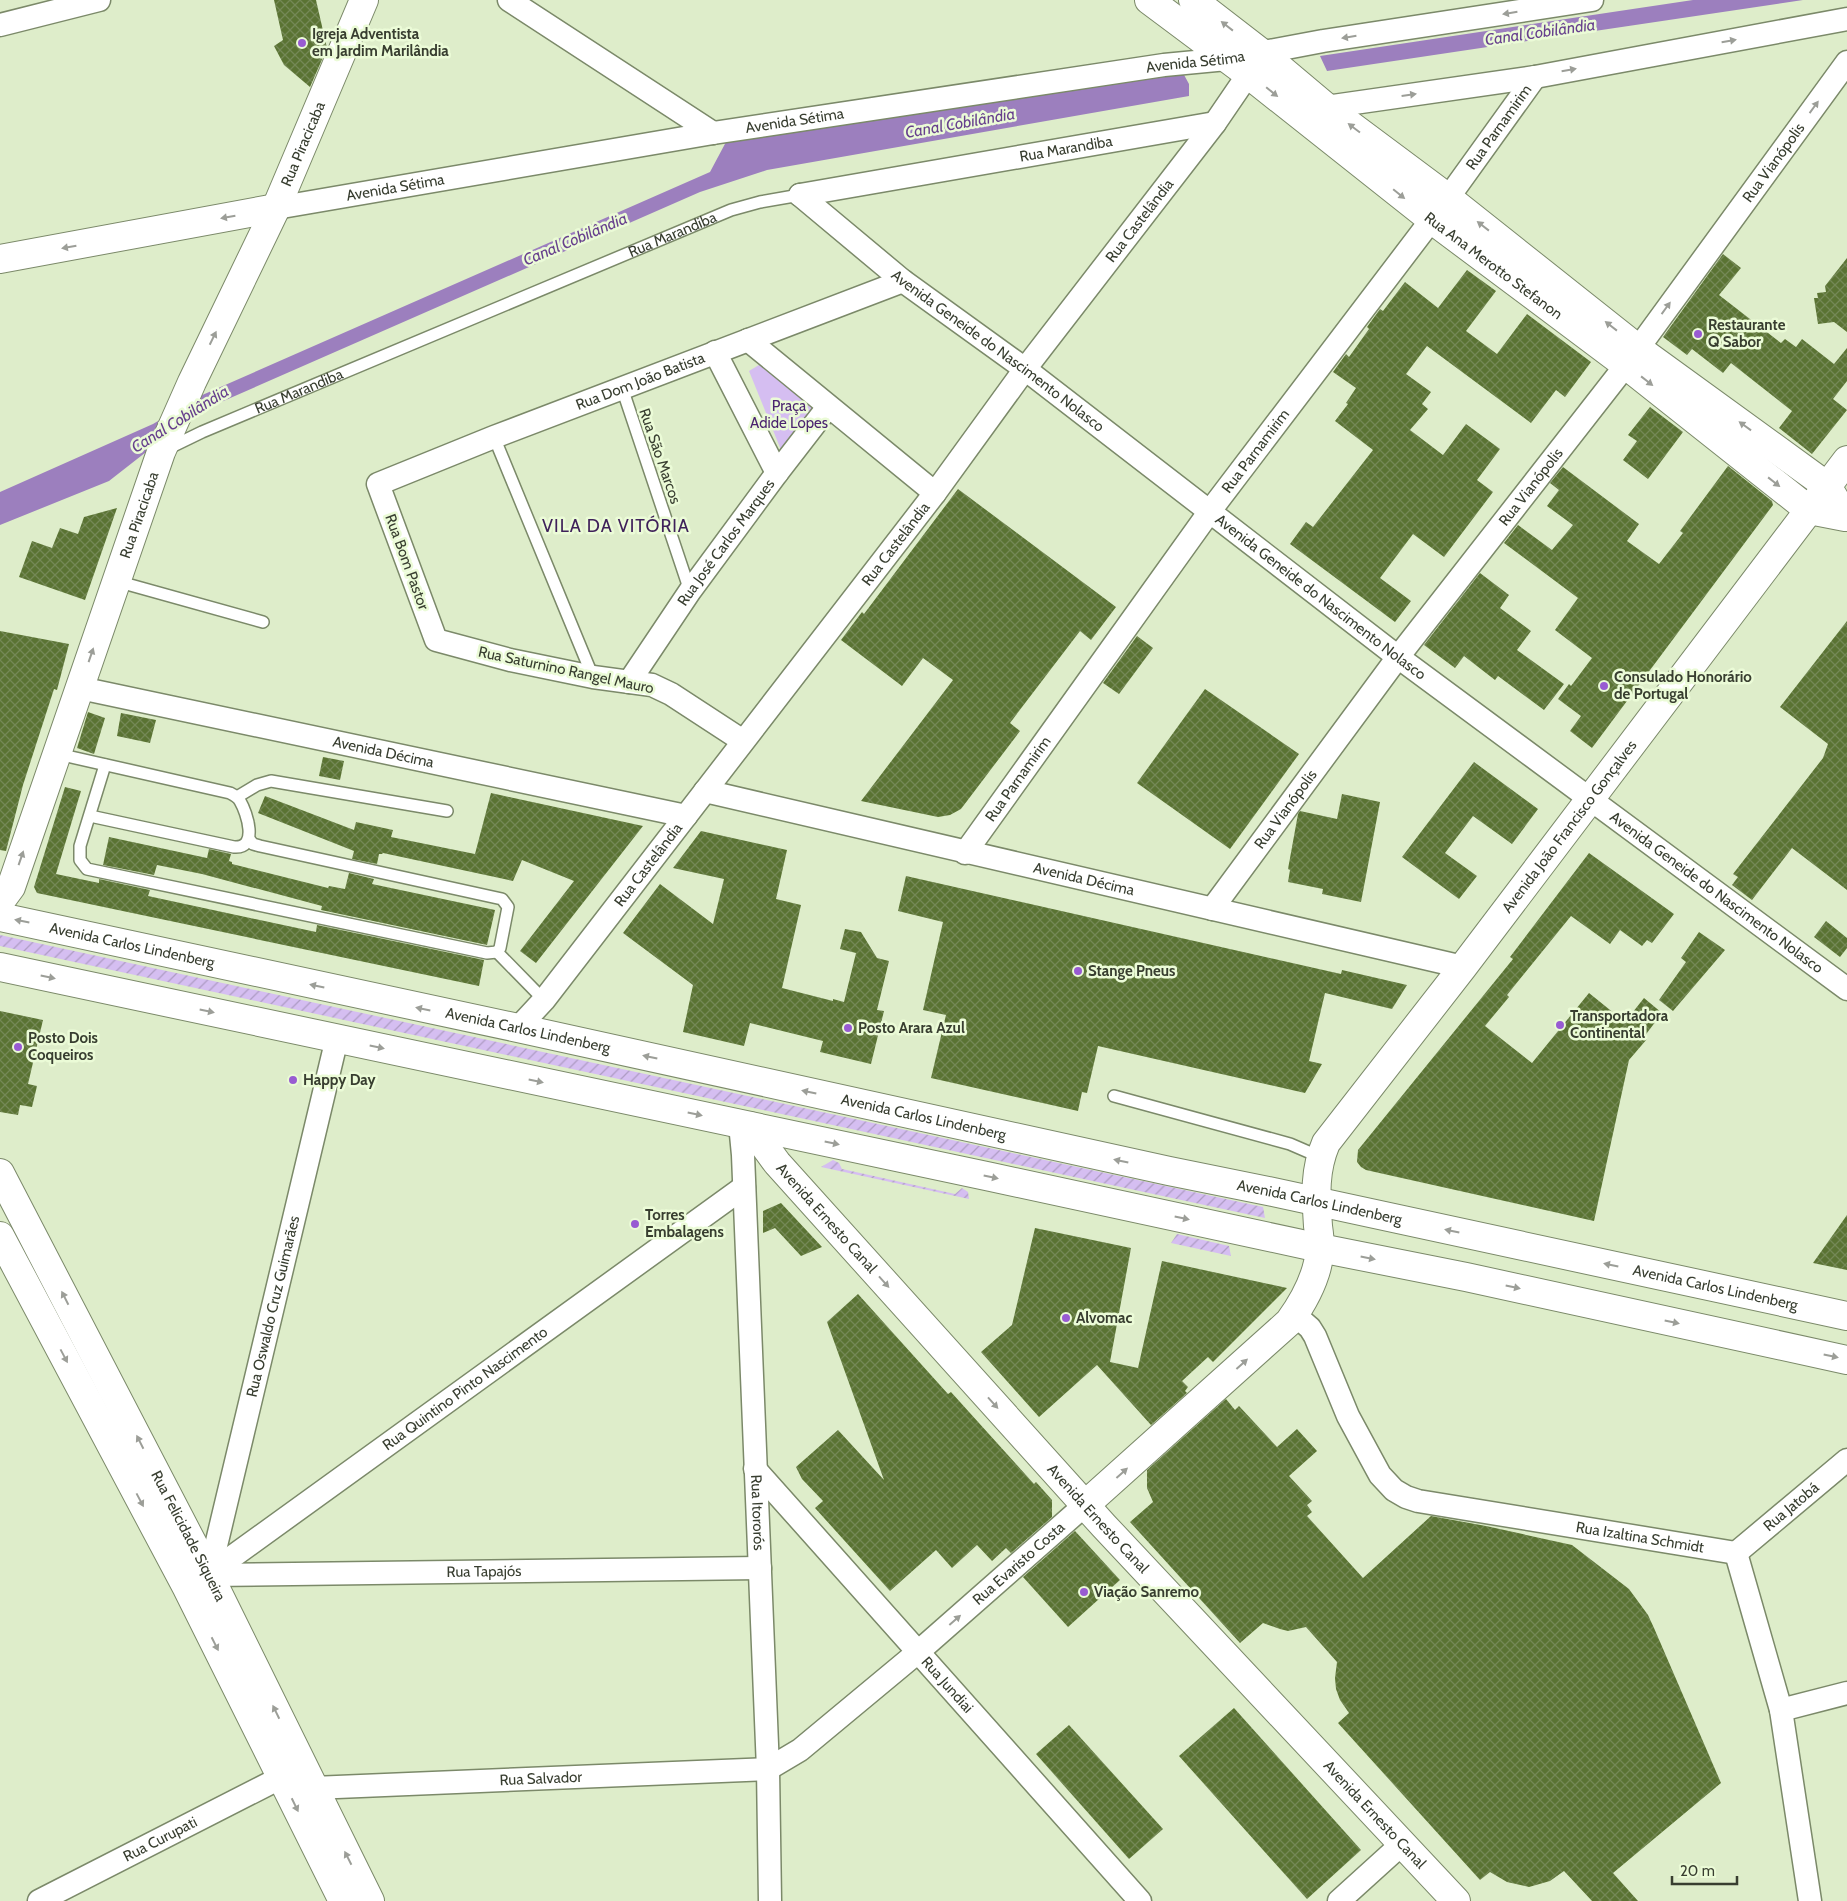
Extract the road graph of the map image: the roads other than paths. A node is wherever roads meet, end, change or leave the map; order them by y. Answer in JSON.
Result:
{"nodes":[{"id":1,"x":99,"y":0,"type":"edge"},
{"id":2,"x":364,"y":0,"type":"edge"},
{"id":3,"x":509,"y":0,"type":"edge"},
{"id":4,"x":1149,"y":0,"type":"edge"},
{"id":5,"x":1193,"y":0,"type":"edge"},
{"id":6,"x":1586,"y":0,"type":"edge"},
{"id":7,"x":1847,"y":19,"type":"edge"},
{"id":8,"x":0,"y":25,"type":"edge"},
{"id":9,"x":1246,"y":62,"type":"junction"},
{"id":10,"x":1847,"y":62,"type":"edge"},
{"id":11,"x":1535,"y":77,"type":"junction"},
{"id":12,"x":1326,"y":107,"type":"junction"},
{"id":13,"x":1215,"y":122,"type":"junction"},
{"id":14,"x":713,"y":133,"type":"junction"},
{"id":15,"x":800,"y":195,"type":"junction"},
{"id":16,"x":1448,"y":198,"type":"junction"},
{"id":17,"x":276,"y":208,"type":"junction"},
{"id":18,"x":1431,"y":220,"type":"junction"},
{"id":19,"x":0,"y":260,"type":"edge"},
{"id":20,"x":903,"y":281,"type":"junction"},
{"id":21,"x":748,"y":340,"type":"junction"},
{"id":22,"x":715,"y":352,"type":"junction"},
{"id":23,"x":1632,"y":356,"type":"junction"},
{"id":24,"x":1025,"y":369,"type":"junction"},
{"id":25,"x":622,"y":388,"type":"junction"},
{"id":26,"x":828,"y":407,"type":"junction"},
{"id":27,"x":494,"y":437,"type":"junction"},
{"id":28,"x":162,"y":448,"type":"junction"},
{"id":29,"x":1847,"y":460,"type":"edge"},
{"id":30,"x":777,"y":473,"type":"junction"},
{"id":31,"x":378,"y":484,"type":"joint"},
{"id":32,"x":1827,"y":486,"type":"junction"},
{"id":33,"x":935,"y":493,"type":"junction"},
{"id":34,"x":1809,"y":510,"type":"junction"},
{"id":35,"x":1210,"y":511,"type":"junction"},
{"id":36,"x":1846,"y":518,"type":"edge"},
{"id":37,"x":116,"y":581,"type":"junction"},
{"id":38,"x":690,"y":591,"type":"junction"},
{"id":39,"x":263,"y":622,"type":"dead end"},
{"id":40,"x":436,"y":640,"type":"joint"},
{"id":41,"x":1398,"y":657,"type":"junction"},
{"id":42,"x":594,"y":677,"type":"junction"},
{"id":43,"x":629,"y":682,"type":"junction"},
{"id":44,"x":80,"y":688,"type":"junction"},
{"id":45,"x":743,"y":741,"type":"junction"},
{"id":46,"x":57,"y":754,"type":"junction"},
{"id":47,"x":105,"y":764,"type":"junction"},
{"id":48,"x":705,"y":792,"type":"junction"},
{"id":49,"x":237,"y":797,"type":"junction"},
{"id":50,"x":1590,"y":799,"type":"junction"},
{"id":51,"x":447,"y":811,"type":"dead end"},
{"id":52,"x":90,"y":816,"type":"junction"},
{"id":53,"x":686,"y":816,"type":"junction"},
{"id":54,"x":249,"y":839,"type":"junction"},
{"id":55,"x":965,"y":852,"type":"junction"},
{"id":56,"x":0,"y":902,"type":"edge"},
{"id":57,"x":1212,"y":909,"type":"junction"},
{"id":58,"x":0,"y":917,"type":"edge"},
{"id":59,"x":497,"y":952,"type":"junction"},
{"id":60,"x":0,"y":967,"type":"edge"},
{"id":61,"x":1463,"y":967,"type":"junction"},
{"id":62,"x":1847,"y":989,"type":"edge"},
{"id":63,"x":544,"y":1000,"type":"junction"},
{"id":64,"x":518,"y":1028,"type":"junction"},
{"id":65,"x":337,"y":1038,"type":"junction"},
{"id":66,"x":1114,"y":1096,"type":"dead end"},
{"id":67,"x":745,"y":1125,"type":"junction"},
{"id":68,"x":1320,"y":1157,"type":"junction"},
{"id":69,"x":0,"y":1173,"type":"edge"},
{"id":70,"x":744,"y":1187,"type":"junction"},
{"id":71,"x":1316,"y":1202,"type":"junction"},
{"id":72,"x":0,"y":1236,"type":"edge"},
{"id":73,"x":1320,"y":1248,"type":"junction"},
{"id":74,"x":1295,"y":1315,"type":"junction"},
{"id":75,"x":1847,"y":1316,"type":"edge"},
{"id":76,"x":1847,"y":1360,"type":"edge"},
{"id":77,"x":1847,"y":1460,"type":"edge"},
{"id":78,"x":755,"y":1469,"type":"junction"},
{"id":79,"x":1085,"y":1506,"type":"junction"},
{"id":80,"x":1736,"y":1553,"type":"junction"},
{"id":81,"x":760,"y":1568,"type":"junction"},
{"id":82,"x":198,"y":1582,"type":"junction"},
{"id":83,"x":918,"y":1652,"type":"junction"},
{"id":84,"x":1847,"y":1693,"type":"edge"},
{"id":85,"x":1781,"y":1710,"type":"junction"},
{"id":86,"x":768,"y":1769,"type":"junction"},
{"id":87,"x":282,"y":1777,"type":"junction"},
{"id":88,"x":313,"y":1788,"type":"junction"},
{"id":89,"x":1403,"y":1843,"type":"junction"},
{"id":90,"x":39,"y":1901,"type":"edge"},
{"id":91,"x":343,"y":1901,"type":"edge"},
{"id":92,"x":370,"y":1901,"type":"edge"},
{"id":93,"x":770,"y":1901,"type":"edge"},
{"id":94,"x":1140,"y":1901,"type":"edge"},
{"id":95,"x":1339,"y":1901,"type":"edge"},
{"id":96,"x":1456,"y":1901,"type":"edge"},
{"id":97,"x":1810,"y":1901,"type":"edge"}],
"edges":[{"from":1,"to":8,"type":"street"},
{"from":2,"to":17,"type":"street","name":"Rua Piracicaba"},
{"from":3,"to":14,"type":"street"},
{"from":4,"to":9,"type":"street","name":"Rua Ana Merotto Stefanon"},
{"from":9,"to":5,"type":"street","name":"Rua Ana Merotto Stefanon","one_way":true},
{"from":6,"to":9,"type":"street","name":"Avenida Sétima","one_way":true},
{"from":11,"to":7,"type":"street","one_way":true},
{"from":9,"to":12,"type":"street","name":"Rua Ana Merotto Stefanon"},
{"from":9,"to":13,"type":"street","name":"Rua Castelândia"},
{"from":9,"to":14,"type":"street","name":"Avenida Sétima"},
{"from":9,"to":18,"type":"street","name":"Rua Ana Merotto Stefanon","one_way":true},
{"from":23,"to":10,"type":"street","name":"Rua Vianópolis","one_way":true},
{"from":12,"to":11,"type":"street","one_way":true},
{"from":11,"to":16,"type":"street","name":"Rua Parnamirim"},
{"from":16,"to":12,"type":"street","name":"Rua Ana Merotto Stefanon","one_way":true},
{"from":13,"to":15,"type":"street","name":"Rua Marandiba"},
{"from":13,"to":24,"type":"street","name":"Rua Castelândia"},
{"from":14,"to":17,"type":"street","name":"Avenida Sétima"},
{"from":15,"to":20,"type":"street","name":"Avenida Geneide do Nascimento Nolasco"},
{"from":15,"to":28,"type":"lane","name":"Rua Marandiba"},
{"from":16,"to":18,"type":"street","name":"Rua Parnamirim"},
{"from":23,"to":16,"type":"street","name":"Rua Ana Merotto Stefanon","one_way":true},
{"from":17,"to":19,"type":"street","name":"Avenida Sétima","one_way":true},
{"from":28,"to":17,"type":"street","name":"Rua Piracicaba","one_way":true},
{"from":18,"to":23,"type":"street","name":"Rua Ana Merotto Stefanon"},
{"from":18,"to":35,"type":"street","name":"Rua Parnamirim"},
{"from":20,"to":21,"type":"street","name":"Rua Dom João Batista"},
{"from":20,"to":24,"type":"street","name":"Avenida Geneide do Nascimento Nolasco"},
{"from":21,"to":22,"type":"street","name":"Rua Dom João Batista"},
{"from":21,"to":26,"type":"street"},
{"from":22,"to":25,"type":"street","name":"Rua Dom João Batista"},
{"from":22,"to":30,"type":"street"},
{"from":32,"to":23,"type":"street","name":"Rua Ana Merotto Stefanon","one_way":true},
{"from":23,"to":34,"type":"street","name":"Rua Ana Merotto Stefanon","one_way":true},
{"from":23,"to":41,"type":"street","name":"Rua Vianópolis"},
{"from":24,"to":33,"type":"street","name":"Rua Castelândia"},
{"from":24,"to":35,"type":"street","name":"Avenida Geneide do Nascimento Nolasco"},
{"from":25,"to":27,"type":"street","name":"Rua Dom João Batista"},
{"from":25,"to":38,"type":"lane","name":"Rua São Marcos"},
{"from":26,"to":30,"type":"street","name":"Rua José Carlos Marques"},
{"from":26,"to":33,"type":"street"},
{"from":27,"to":31,"type":"street","name":"Rua Dom João Batista"},
{"from":27,"to":42,"type":"lane"},
{"from":28,"to":37,"type":"street","name":"Rua Piracicaba"},
{"from":29,"to":32,"type":"street","name":"Avenida João Francisco Gonçalves"},
{"from":30,"to":38,"type":"street","name":"Rua José Carlos Marques"},
{"from":31,"to":40,"type":"street","name":"Rua Bom Pastor"},
{"from":32,"to":34,"type":"street","name":"Avenida João Francisco Gonçalves"},
{"from":32,"to":36,"type":"street","name":"Rua Ana Merotto Stefanon"},
{"from":33,"to":45,"type":"street","name":"Rua Castelândia"},
{"from":34,"to":36,"type":"street","name":"Rua Ana Merotto Stefanon"},
{"from":34,"to":50,"type":"street","name":"Avenida João Francisco Gonçalves"},
{"from":35,"to":41,"type":"street","name":"Avenida Geneide do Nascimento Nolasco"},
{"from":35,"to":55,"type":"street","name":"Rua Parnamirim"},
{"from":37,"to":39,"type":"lane"},
{"from":44,"to":37,"type":"street","name":"Rua Piracicaba","one_way":true},
{"from":38,"to":43,"type":"street","name":"Rua José Carlos Marques"},
{"from":40,"to":42,"type":"street","name":"Rua Saturnino Rangel Mauro"},
{"from":41,"to":50,"type":"street","name":"Avenida Geneide do Nascimento Nolasco"},
{"from":41,"to":57,"type":"street","name":"Rua Vianópolis"},
{"from":42,"to":43,"type":"street","name":"Rua Saturnino Rangel Mauro"},
{"from":43,"to":45,"type":"street","name":"Rua Saturnino Rangel Mauro"},
{"from":44,"to":46,"type":"street","name":"Rua Piracicaba"},
{"from":44,"to":53,"type":"street","name":"Avenida Décima"},
{"from":45,"to":48,"type":"street","name":"Rua Castelândia"},
{"from":46,"to":47,"type":"lane"},
{"from":56,"to":46,"type":"street","name":"Rua Piracicaba","one_way":true},
{"from":47,"to":49,"type":"lane"},
{"from":47,"to":52,"type":"lane"},
{"from":48,"to":53,"type":"street","name":"Rua Castelândia"},
{"from":48,"to":55,"type":"street","name":"Avenida Décima"},
{"from":49,"to":51,"type":"lane"},
{"from":49,"to":54,"type":"lane"},
{"from":50,"to":61,"type":"street","name":"Avenida João Francisco Gonçalves"},
{"from":50,"to":62,"type":"street","name":"Avenida Geneide do Nascimento Nolasco"},
{"from":52,"to":54,"type":"lane"},
{"from":52,"to":59,"type":"lane"},
{"from":53,"to":63,"type":"street","name":"Rua Castelândia"},
{"from":54,"to":59,"type":"lane"},
{"from":55,"to":57,"type":"street","name":"Avenida Décima"},
{"from":57,"to":61,"type":"street","name":"Avenida Décima"},
{"from":64,"to":58,"type":"street","name":"Avenida Carlos Lindenberg","one_way":true},
{"from":59,"to":63,"type":"lane"},
{"from":60,"to":65,"type":"street","one_way":true},
{"from":61,"to":68,"type":"street","name":"Avenida João Francisco Gonçalves"},
{"from":63,"to":64,"type":"street","name":"Rua Castelândia"},
{"from":71,"to":64,"type":"street","name":"Avenida Carlos Lindenberg","one_way":true},
{"from":65,"to":67,"type":"street","one_way":true},
{"from":65,"to":82,"type":"street","name":"Rua Oswaldo Cruz Guimarães"},
{"from":66,"to":68,"type":"lane"},
{"from":67,"to":70,"type":"street","name":"Rua Itororós"},
{"from":67,"to":73,"type":"street","one_way":true},
{"from":67,"to":79,"type":"street","name":"Avenida Ernesto Canal","one_way":true},
{"from":68,"to":71,"type":"street","name":"Avenida João Francisco Gonçalves"},
{"from":82,"to":69,"type":"street","name":"Rua Felicidade Siqueira","one_way":true},
{"from":70,"to":78,"type":"street","name":"Rua Itororós"},
{"from":70,"to":82,"type":"street","name":"Rua Quintino Pinto Nascimento"},
{"from":71,"to":73,"type":"street"},
{"from":75,"to":71,"type":"street","name":"Avenida Carlos Lindenberg","one_way":true},
{"from":72,"to":82,"type":"street","name":"Rua Felicidade Siqueira","one_way":true},
{"from":73,"to":74,"type":"street","name":"Rua Evaristo Costa"},
{"from":73,"to":76,"type":"street","one_way":true},
{"from":79,"to":74,"type":"street","name":"Rua Evaristo Costa","one_way":true},
{"from":74,"to":80,"type":"street","name":"Rua Izaltina Schmidt"},
{"from":77,"to":80,"type":"street","name":"Rua Jatobá"},
{"from":78,"to":81,"type":"street","name":"Rua Itororós"},
{"from":78,"to":83,"type":"street","name":"Rua Jundiai"},
{"from":83,"to":79,"type":"street","name":"Rua Evaristo Costa","one_way":true},
{"from":79,"to":89,"type":"street","name":"Avenida Ernesto Canal"},
{"from":80,"to":85,"type":"street"},
{"from":81,"to":82,"type":"street","name":"Rua Tapajós"},
{"from":81,"to":86,"type":"street","name":"Rua Itororós"},
{"from":82,"to":87,"type":"street","name":"Rua Felicidade Siqueira","one_way":true},
{"from":88,"to":82,"type":"street","name":"Rua Felicidade Siqueira","one_way":true},
{"from":83,"to":86,"type":"street","name":"Rua Evaristo Costa"},
{"from":83,"to":94,"type":"street","name":"Rua Jundiai"},
{"from":84,"to":85,"type":"street"},
{"from":85,"to":97,"type":"street"},
{"from":86,"to":88,"type":"street","name":"Rua Salvador"},
{"from":86,"to":93,"type":"street","name":"Rua Itororós"},
{"from":87,"to":90,"type":"street","name":"Rua Curupati"},
{"from":87,"to":91,"type":"street","name":"Rua Felicidade Siqueira","one_way":true},
{"from":92,"to":88,"type":"street","name":"Rua Felicidade Siqueira","one_way":true},
{"from":89,"to":95,"type":"street"},
{"from":89,"to":96,"type":"street","name":"Avenida Ernesto Canal"}]}
